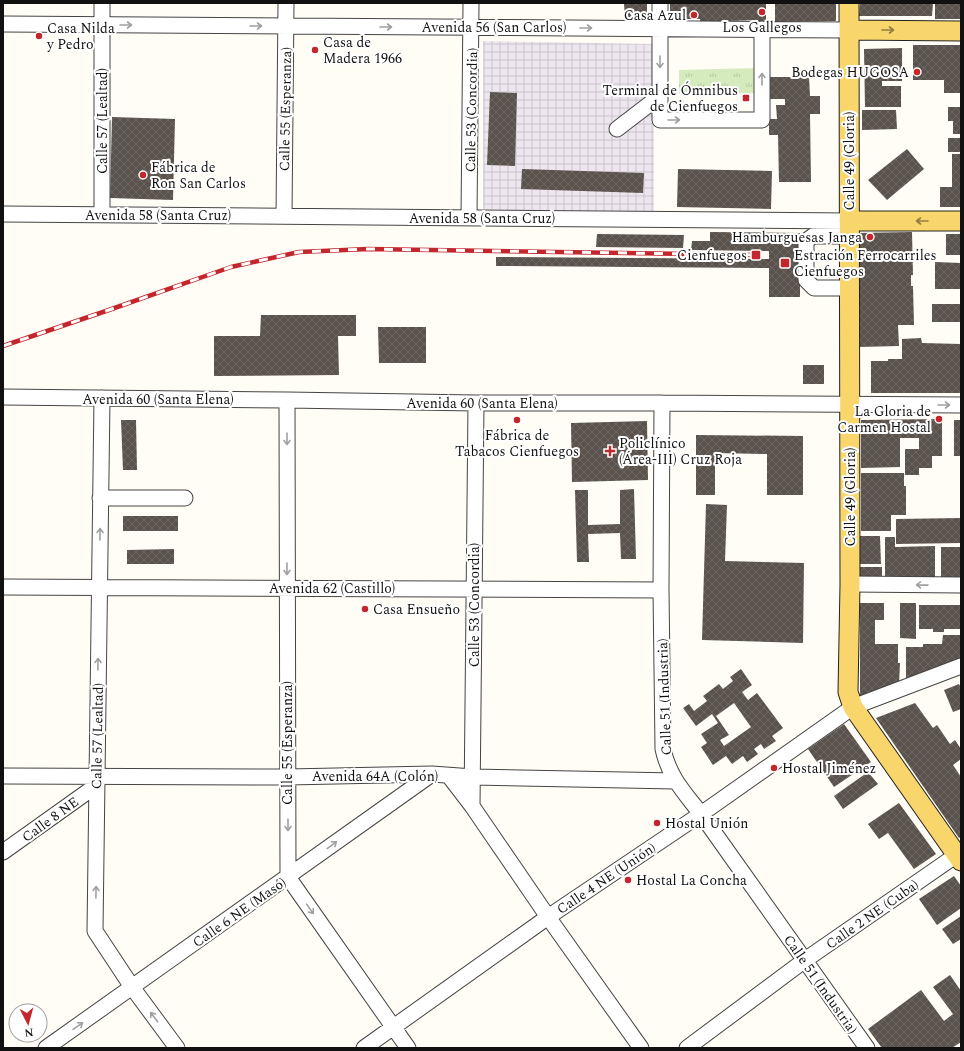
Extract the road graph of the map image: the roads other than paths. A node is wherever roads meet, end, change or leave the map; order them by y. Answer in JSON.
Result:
{"nodes":[{"id":1,"x":102,"y":3,"type":"edge"},
{"id":2,"x":286,"y":3,"type":"edge"},
{"id":3,"x":471,"y":3,"type":"edge"},
{"id":4,"x":660,"y":3,"type":"edge"},
{"id":5,"x":849,"y":3,"type":"edge"},
{"id":6,"x":3,"y":24,"type":"edge"},
{"id":7,"x":102,"y":25,"type":"junction"},
{"id":8,"x":286,"y":26,"type":"junction"},
{"id":9,"x":471,"y":27,"type":"junction"},
{"id":10,"x":660,"y":28,"type":"junction"},
{"id":11,"x":762,"y":29,"type":"junction"},
{"id":12,"x":850,"y":30,"type":"junction"},
{"id":13,"x":961,"y":31,"type":"edge"},
{"id":14,"x":660,"y":96,"type":"junction"},
{"id":15,"x":617,"y":129,"type":"dead end"},
{"id":16,"x":3,"y":214,"type":"edge"},
{"id":17,"x":102,"y":214,"type":"junction"},
{"id":18,"x":284,"y":216,"type":"junction"},
{"id":19,"x":469,"y":218,"type":"junction"},
{"id":20,"x":961,"y":221,"type":"edge"},
{"id":21,"x":849,"y":229,"type":"junction"},
{"id":22,"x":849,"y":288,"type":"junction"},
{"id":23,"x":3,"y":397,"type":"edge"},
{"id":24,"x":102,"y":398,"type":"junction"},
{"id":25,"x":286,"y":400,"type":"junction"},
{"id":26,"x":476,"y":403,"type":"junction"},
{"id":27,"x":662,"y":403,"type":"junction"},
{"id":28,"x":849,"y":405,"type":"junction"},
{"id":29,"x":961,"y":405,"type":"edge"},
{"id":30,"x":100,"y":498,"type":"junction"},
{"id":31,"x":185,"y":498,"type":"dead end"},
{"id":32,"x":850,"y":584,"type":"junction"},
{"id":33,"x":961,"y":585,"type":"edge"},
{"id":34,"x":3,"y":587,"type":"edge"},
{"id":35,"x":99,"y":587,"type":"junction"},
{"id":36,"x":287,"y":588,"type":"junction"},
{"id":37,"x":474,"y":589,"type":"junction"},
{"id":38,"x":661,"y":590,"type":"junction"},
{"id":39,"x":961,"y":666,"type":"edge"},
{"id":40,"x":853,"y":707,"type":"junction"},
{"id":41,"x":432,"y":774,"type":"junction"},
{"id":42,"x":3,"y":776,"type":"edge"},
{"id":43,"x":449,"y":776,"type":"junction"},
{"id":44,"x":288,"y":777,"type":"junction"},
{"id":45,"x":473,"y":777,"type":"junction"},
{"id":46,"x":97,"y":781,"type":"junction"},
{"id":47,"x":675,"y":781,"type":"junction"},
{"id":48,"x":472,"y":806,"type":"junction"},
{"id":49,"x":701,"y":814,"type":"junction"},
{"id":50,"x":3,"y":852,"type":"edge"},
{"id":51,"x":960,"y":856,"type":"edge"},
{"id":52,"x":288,"y":877,"type":"junction"},
{"id":53,"x":548,"y":917,"type":"junction"},
{"id":54,"x":805,"y":960,"type":"junction"},
{"id":55,"x":132,"y":987,"type":"junction"},
{"id":56,"x":393,"y":1027,"type":"junction"},
{"id":57,"x":46,"y":1048,"type":"edge"},
{"id":58,"x":177,"y":1048,"type":"edge"},
{"id":59,"x":364,"y":1048,"type":"edge"},
{"id":60,"x":408,"y":1048,"type":"edge"},
{"id":61,"x":641,"y":1048,"type":"edge"},
{"id":62,"x":688,"y":1048,"type":"edge"},
{"id":63,"x":867,"y":1048,"type":"edge"}],
"edges":[{"from":1,"to":7,"type":"street","name":"Calle 57 (Lealtad)"},
{"from":2,"to":8,"type":"street","name":"Calle 55 (Esperanza)"},
{"from":3,"to":9,"type":"street","name":"Calle 53 (Concordia)"},
{"from":4,"to":10,"type":"street"},
{"from":5,"to":12,"type":"main road","name":"Calle 49 (Gloria)"},
{"from":6,"to":7,"type":"street","name":"Avenida 56 (San Carlos)"},
{"from":7,"to":8,"type":"street","name":"Avenida 56 (San Carlos)","one_way":true},
{"from":7,"to":17,"type":"street","name":"Calle 57 (Lealtad)"},
{"from":8,"to":9,"type":"street","name":"Avenida 56 (San Carlos)","one_way":true},
{"from":8,"to":18,"type":"street","name":"Calle 55 (Esperanza)"},
{"from":9,"to":10,"type":"street","name":"Avenida 56 (San Carlos)","one_way":true},
{"from":9,"to":19,"type":"street","name":"Calle 53 (Concordia)"},
{"from":10,"to":11,"type":"street","name":"Avenida 56 (San Carlos)"},
{"from":10,"to":14,"type":"street","one_way":true},
{"from":11,"to":12,"type":"street","name":"Avenida 56 (San Carlos)"},
{"from":14,"to":11,"type":"street","one_way":true},
{"from":12,"to":13,"type":"main road","name":"Avenida 56 (San Carlos)","one_way":true},
{"from":12,"to":21,"type":"main road","name":"Calle 49 (Gloria)"},
{"from":14,"to":15,"type":"street"},
{"from":16,"to":17,"type":"street","name":"Avenida 58 (Santa Cruz)"},
{"from":17,"to":18,"type":"street","name":"Avenida 58 (Santa Cruz)"},
{"from":18,"to":19,"type":"street","name":"Avenida 58 (Santa Cruz)"},
{"from":19,"to":21,"type":"street","name":"Avenida 58 (Santa Cruz)"},
{"from":20,"to":21,"type":"main road","name":"Avenida 58 (Santa Cruz)","one_way":true},
{"from":21,"to":22,"type":"main road","name":"Calle 49 (Gloria)"},
{"from":21,"to":22,"type":"street"},
{"from":22,"to":28,"type":"main road","name":"Calle 49 (Gloria)"},
{"from":23,"to":24,"type":"street","name":"Avenida 60 (Santa Elena)"},
{"from":24,"to":25,"type":"street","name":"Avenida 60 (Santa Elena)"},
{"from":24,"to":30,"type":"street","name":"Calle 57 (Lealtad)"},
{"from":25,"to":26,"type":"street","name":"Avenida 60 (Santa Elena)"},
{"from":25,"to":36,"type":"street","name":"Calle 55 (Esperanza)","one_way":true},
{"from":26,"to":27,"type":"street","name":"Avenida 60 (Santa Elena)"},
{"from":26,"to":37,"type":"street","name":"Calle 53 (Concordia)"},
{"from":27,"to":28,"type":"street","name":"Avenida 60 (Santa Elena)"},
{"from":27,"to":38,"type":"street","name":"Calle 51 (Industria)"},
{"from":28,"to":29,"type":"street","name":"Avenida 60 (Santa Elena)","one_way":true},
{"from":28,"to":32,"type":"main road","name":"Calle 49 (Gloria)"},
{"from":30,"to":31,"type":"street"},
{"from":35,"to":30,"type":"street","name":"Calle 57 (Lealtad)","one_way":true},
{"from":33,"to":32,"type":"street","one_way":true},
{"from":32,"to":40,"type":"main road","name":"Calle 49 (Gloria)"},
{"from":34,"to":35,"type":"street","name":"Avenida 62 (Castillo)"},
{"from":35,"to":36,"type":"street","name":"Avenida 62 (Castillo)"},
{"from":46,"to":35,"type":"street","name":"Calle 57 (Lealtad)","one_way":true},
{"from":36,"to":37,"type":"street","name":"Avenida 62 (Castillo)"},
{"from":36,"to":44,"type":"street","name":"Calle 55 (Esperanza)"},
{"from":37,"to":38,"type":"street","name":"Avenida 62 (Castillo)"},
{"from":37,"to":45,"type":"street","name":"Calle 53 (Concordia)"},
{"from":38,"to":47,"type":"street","name":"Calle 51 (Industria)"},
{"from":39,"to":40,"type":"street","name":"Calle 4 NE (Unión)"},
{"from":40,"to":49,"type":"street","name":"Calle 4 NE (Unión)"},
{"from":40,"to":51,"type":"main road","name":"Calle 49 (Gloria)"},
{"from":41,"to":43,"type":"street","name":"Avenida 64A (Colón)"},
{"from":41,"to":44,"type":"street","name":"Avenida 64A (Colón)"},
{"from":52,"to":41,"type":"street","name":"Calle 6 NE (Masó)","one_way":true},
{"from":42,"to":46,"type":"street","name":"Avenida 64A (Colón)"},
{"from":43,"to":45,"type":"street","name":"Avenida 64A (Colón)"},
{"from":43,"to":48,"type":"street"},
{"from":44,"to":46,"type":"street","name":"Avenida 64A (Colón)"},
{"from":44,"to":52,"type":"street","name":"Calle 55 (Esperanza)","one_way":true},
{"from":45,"to":47,"type":"street","name":"Avenida 64A (Colón)"},
{"from":45,"to":48,"type":"street","name":"Calle 53 (Concordia)"},
{"from":46,"to":50,"type":"street","name":"Calle 8 NE"},
{"from":55,"to":46,"type":"street","name":"Calle 57 (Lealtad)","one_way":true},
{"from":47,"to":49,"type":"street","name":"Calle 51 (Industria)"},
{"from":48,"to":53,"type":"street"},
{"from":49,"to":53,"type":"street","name":"Calle 4 NE (Unión)"},
{"from":49,"to":54,"type":"street","name":"Calle 51 (Industria)"},
{"from":51,"to":54,"type":"street","name":"Calle 2 NE (Cuba)"},
{"from":52,"to":55,"type":"street","name":"Calle 6 NE (Masó)"},
{"from":52,"to":56,"type":"street","one_way":true},
{"from":53,"to":56,"type":"street","name":"Calle 4 NE (Unión)"},
{"from":53,"to":61,"type":"street"},
{"from":54,"to":62,"type":"street","name":"Calle 2 NE (Cuba)"},
{"from":54,"to":63,"type":"street","name":"Calle 51 (Industria)"},
{"from":57,"to":55,"type":"street","name":"Calle 6 NE (Masó)","one_way":true},
{"from":58,"to":55,"type":"street","name":"Calle 57 (Lealtad)","one_way":true},
{"from":56,"to":59,"type":"street","name":"Calle 4 NE (Unión)"},
{"from":56,"to":60,"type":"street"}]}
